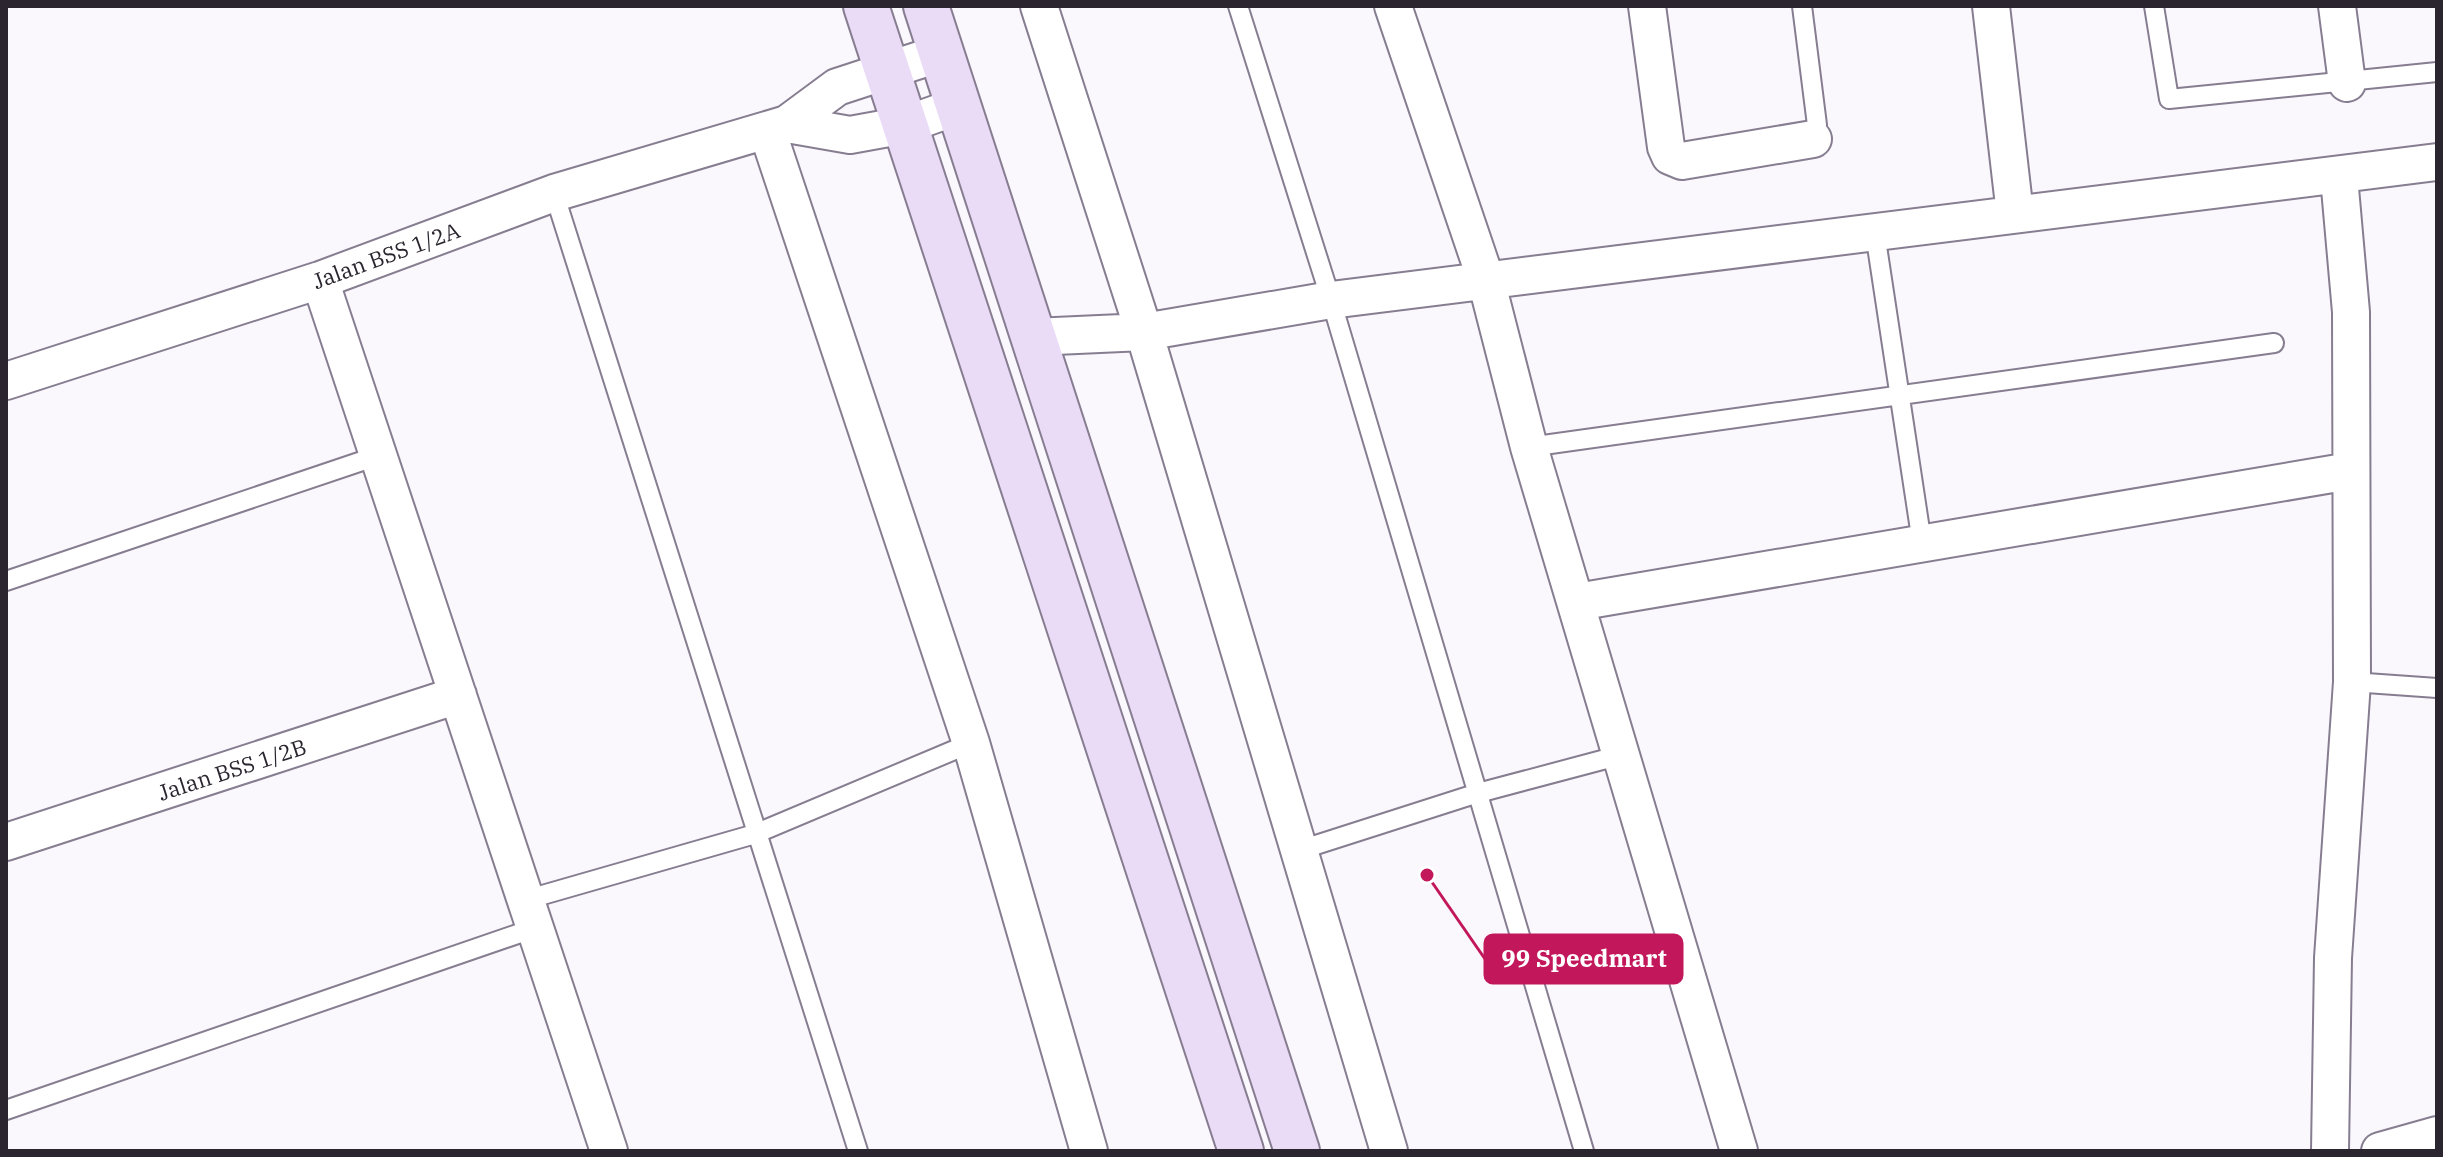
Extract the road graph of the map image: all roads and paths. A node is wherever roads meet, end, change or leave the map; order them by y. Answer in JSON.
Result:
{"nodes":[{"id":1,"x":866,"y":6,"type":"edge"},
{"id":2,"x":926,"y":6,"type":"edge"},
{"id":3,"x":1039,"y":6,"type":"edge"},
{"id":4,"x":1238,"y":6,"type":"edge"},
{"id":5,"x":1393,"y":6,"type":"edge"},
{"id":6,"x":1647,"y":6,"type":"edge"},
{"id":7,"x":1802,"y":6,"type":"edge"},
{"id":8,"x":1991,"y":6,"type":"edge"},
{"id":9,"x":2154,"y":6,"type":"edge"},
{"id":10,"x":2337,"y":6,"type":"edge"},
{"id":11,"x":941,"y":53,"type":"junction"},
{"id":12,"x":887,"y":71,"type":"junction"},
{"id":13,"x":2437,"y":72,"type":"edge"},
{"id":14,"x":2347,"y":83,"type":"junction"},
{"id":15,"x":958,"y":106,"type":"junction"},
{"id":16,"x":905,"y":125,"type":"junction"},
{"id":17,"x":777,"y":127,"type":"junction"},
{"id":18,"x":1813,"y":139,"type":"joint"},
{"id":19,"x":2437,"y":162,"type":"edge"},
{"id":20,"x":2339,"y":177,"type":"junction"},
{"id":21,"x":554,"y":193,"type":"junction"},
{"id":22,"x":2015,"y":214,"type":"junction"},
{"id":23,"x":1875,"y":233,"type":"junction"},
{"id":24,"x":320,"y":280,"type":"junction"},
{"id":25,"x":1486,"y":280,"type":"junction"},
{"id":26,"x":1331,"y":300,"type":"junction"},
{"id":27,"x":1144,"y":332,"type":"junction"},
{"id":28,"x":1033,"y":337,"type":"junction"},
{"id":29,"x":2274,"y":343,"type":"dead end"},
{"id":30,"x":6,"y":381,"type":"edge"},
{"id":31,"x":1897,"y":395,"type":"junction"},
{"id":32,"x":1529,"y":447,"type":"junction"},
{"id":33,"x":377,"y":456,"type":"junction"},
{"id":34,"x":2350,"y":471,"type":"junction"},
{"id":35,"x":1922,"y":543,"type":"junction"},
{"id":36,"x":6,"y":581,"type":"edge"},
{"id":37,"x":1577,"y":602,"type":"junction"},
{"id":38,"x":2352,"y":682,"type":"junction"},
{"id":39,"x":2437,"y":688,"type":"edge"},
{"id":40,"x":458,"y":695,"type":"junction"},
{"id":41,"x":971,"y":743,"type":"junction"},
{"id":42,"x":1621,"y":755,"type":"junction"},
{"id":43,"x":1478,"y":793,"type":"junction"},
{"id":44,"x":755,"y":834,"type":"junction"},
{"id":45,"x":6,"y":842,"type":"edge"},
{"id":46,"x":1297,"y":851,"type":"junction"},
{"id":47,"x":530,"y":914,"type":"junction"},
{"id":48,"x":6,"y":1110,"type":"edge"},
{"id":49,"x":2437,"y":1135,"type":"edge"},
{"id":50,"x":609,"y":1151,"type":"edge"},
{"id":51,"x":858,"y":1151,"type":"edge"},
{"id":52,"x":1089,"y":1151,"type":"edge"},
{"id":53,"x":1241,"y":1151,"type":"edge"},
{"id":54,"x":1297,"y":1151,"type":"edge"},
{"id":55,"x":1389,"y":1151,"type":"edge"},
{"id":56,"x":1584,"y":1151,"type":"edge"},
{"id":57,"x":1739,"y":1151,"type":"edge"},
{"id":58,"x":2330,"y":1151,"type":"edge"},
{"id":59,"x":2380,"y":1151,"type":"edge"}],
"edges":[{"from":1,"to":12,"type":"street"},
{"from":2,"to":11,"type":"street"},
{"from":3,"to":27,"type":"street"},
{"from":4,"to":26,"type":"lane"},
{"from":5,"to":25,"type":"street"},
{"from":6,"to":18,"type":"street"},
{"from":7,"to":18,"type":"lane"},
{"from":8,"to":22,"type":"street"},
{"from":9,"to":14,"type":"lane"},
{"from":10,"to":14,"type":"street"},
{"from":11,"to":12,"type":"street"},
{"from":11,"to":15,"type":"street"},
{"from":12,"to":16,"type":"street"},
{"from":12,"to":17,"type":"street"},
{"from":13,"to":14,"type":"lane"},
{"from":15,"to":16,"type":"street"},
{"from":15,"to":28,"type":"street"},
{"from":16,"to":17,"type":"street"},
{"from":16,"to":53,"type":"street"},
{"from":17,"to":21,"type":"street","name":"Jalan BSS 1/2A"},
{"from":17,"to":41,"type":"street"},
{"from":19,"to":20,"type":"street"},
{"from":20,"to":22,"type":"street"},
{"from":20,"to":34,"type":"street"},
{"from":21,"to":24,"type":"street","name":"Jalan BSS 1/2A"},
{"from":21,"to":44,"type":"lane"},
{"from":22,"to":23,"type":"street"},
{"from":23,"to":25,"type":"street"},
{"from":23,"to":31,"type":"lane"},
{"from":24,"to":30,"type":"street","name":"Jalan BSS 1/2A"},
{"from":24,"to":33,"type":"street"},
{"from":25,"to":26,"type":"street"},
{"from":25,"to":32,"type":"street"},
{"from":26,"to":27,"type":"street"},
{"from":26,"to":43,"type":"lane"},
{"from":27,"to":28,"type":"street"},
{"from":27,"to":46,"type":"street"},
{"from":28,"to":54,"type":"street"},
{"from":29,"to":31,"type":"lane"},
{"from":31,"to":32,"type":"lane"},
{"from":31,"to":35,"type":"lane"},
{"from":32,"to":37,"type":"street"},
{"from":33,"to":36,"type":"lane"},
{"from":33,"to":40,"type":"street"},
{"from":34,"to":35,"type":"street"},
{"from":34,"to":38,"type":"street"},
{"from":35,"to":37,"type":"street"},
{"from":37,"to":42,"type":"street"},
{"from":38,"to":39,"type":"lane"},
{"from":38,"to":58,"type":"street"},
{"from":40,"to":45,"type":"street","name":"Jalan BSS 1/2B"},
{"from":40,"to":47,"type":"street"},
{"from":41,"to":44,"type":"lane"},
{"from":41,"to":52,"type":"street"},
{"from":42,"to":43,"type":"lane"},
{"from":42,"to":57,"type":"street"},
{"from":43,"to":46,"type":"lane"},
{"from":43,"to":56,"type":"lane"},
{"from":44,"to":47,"type":"lane"},
{"from":44,"to":51,"type":"lane"},
{"from":46,"to":55,"type":"street"},
{"from":47,"to":48,"type":"lane"},
{"from":47,"to":50,"type":"street"},
{"from":49,"to":59,"type":"street"}]}
